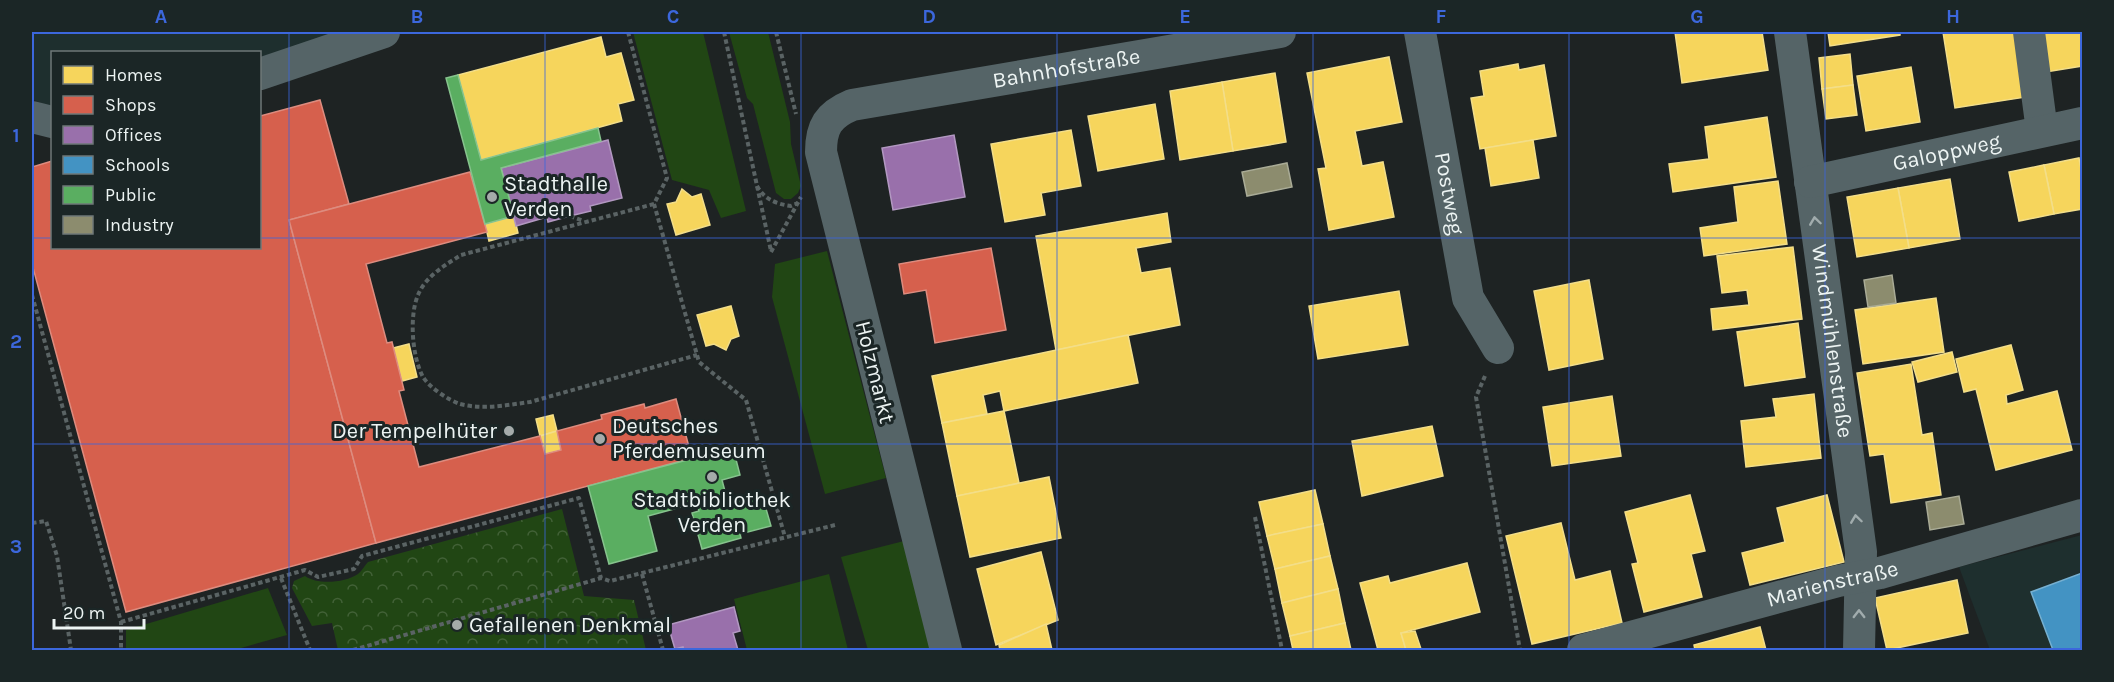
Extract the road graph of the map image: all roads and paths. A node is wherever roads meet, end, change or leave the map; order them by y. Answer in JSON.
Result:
{"nodes":[{"id":1,"x":384,"y":32,"type":"edge"},
{"id":2,"x":628,"y":32,"type":"edge"},
{"id":3,"x":724,"y":32,"type":"edge"},
{"id":4,"x":730,"y":32,"type":"edge"},
{"id":5,"x":1280,"y":32,"type":"edge"},
{"id":6,"x":1419,"y":32,"type":"edge"},
{"id":7,"x":1790,"y":32,"type":"edge"},
{"id":8,"x":2029,"y":32,"type":"edge"},
{"id":9,"x":1149,"y":43,"type":"edge"},
{"id":10,"x":261,"y":74,"type":"edge"},
{"id":11,"x":852,"y":105,"type":"joint"},
{"id":12,"x":32,"y":117,"type":"edge"},
{"id":13,"x":51,"y":122,"type":"edge"},
{"id":14,"x":2082,"y":123,"type":"edge"},
{"id":15,"x":2043,"y":131,"type":"junction"},
{"id":16,"x":754,"y":180,"type":"junction"},
{"id":17,"x":1810,"y":182,"type":"junction"},
{"id":18,"x":798,"y":203,"type":"dead end"},
{"id":19,"x":654,"y":204,"type":"junction"},
{"id":20,"x":586,"y":222,"type":"junction"},
{"id":21,"x":573,"y":225,"type":"junction"},
{"id":22,"x":771,"y":252,"type":"dead end"},
{"id":23,"x":32,"y":295,"type":"edge"},
{"id":24,"x":1498,"y":348,"type":"joint"},
{"id":25,"x":697,"y":355,"type":"junction"},
{"id":26,"x":2082,"y":516,"type":"edge"},
{"id":27,"x":1255,"y":517,"type":"dead end"},
{"id":28,"x":32,"y":523,"type":"edge"},
{"id":29,"x":835,"y":525,"type":"dead end"},
{"id":30,"x":785,"y":537,"type":"junction"},
{"id":31,"x":642,"y":574,"type":"junction"},
{"id":32,"x":1860,"y":577,"type":"junction"},
{"id":33,"x":281,"y":578,"type":"junction"},
{"id":34,"x":601,"y":578,"type":"junction"},
{"id":35,"x":121,"y":622,"type":"junction"},
{"id":36,"x":71,"y":651,"type":"edge"},
{"id":37,"x":121,"y":651,"type":"edge"},
{"id":38,"x":310,"y":651,"type":"edge"},
{"id":39,"x":353,"y":651,"type":"edge"},
{"id":40,"x":663,"y":651,"type":"edge"},
{"id":41,"x":946,"y":651,"type":"edge"},
{"id":42,"x":1282,"y":651,"type":"edge"},
{"id":43,"x":1520,"y":651,"type":"edge"},
{"id":44,"x":1583,"y":651,"type":"edge"},
{"id":45,"x":1859,"y":651,"type":"edge"}],
"edges":[{"from":1,"to":10,"type":"street"},
{"from":2,"to":19,"type":"path"},
{"from":3,"to":4,"type":"path"},
{"from":3,"to":16,"type":"path"},
{"from":5,"to":9,"type":"street","name":"Bahnhofstraße"},
{"from":6,"to":24,"type":"street","name":"Postweg"},
{"from":7,"to":17,"type":"street","name":"Windmühlenstraße"},
{"from":8,"to":15,"type":"street"},
{"from":9,"to":11,"type":"street","name":"Bahnhofstraße"},
{"from":11,"to":41,"type":"street","name":"Holzmarkt"},
{"from":12,"to":13,"type":"street"},
{"from":14,"to":15,"type":"street","name":"Galoppweg"},
{"from":15,"to":17,"type":"street","name":"Galoppweg"},
{"from":16,"to":18,"type":"path"},
{"from":16,"to":22,"type":"path"},
{"from":32,"to":17,"type":"street","name":"Windmühlenstraße","one_way":true},
{"from":19,"to":20,"type":"path"},
{"from":19,"to":25,"type":"path"},
{"from":20,"to":21,"type":"path"},
{"from":20,"to":21,"type":"path"},
{"from":21,"to":25,"type":"path"},
{"from":23,"to":35,"type":"path"},
{"from":24,"to":43,"type":"path"},
{"from":25,"to":30,"type":"path"},
{"from":26,"to":32,"type":"street","name":"Marienstraße"},
{"from":27,"to":42,"type":"path"},
{"from":28,"to":36,"type":"path"},
{"from":29,"to":30,"type":"path"},
{"from":30,"to":31,"type":"path"},
{"from":31,"to":34,"type":"path"},
{"from":31,"to":40,"type":"path"},
{"from":32,"to":44,"type":"street","name":"Marienstraße"},
{"from":45,"to":32,"type":"street","name":"Windmühlenstraße","one_way":true},
{"from":33,"to":34,"type":"path"},
{"from":33,"to":35,"type":"path"},
{"from":33,"to":38,"type":"path"},
{"from":34,"to":39,"type":"path"},
{"from":35,"to":37,"type":"path"}]}
